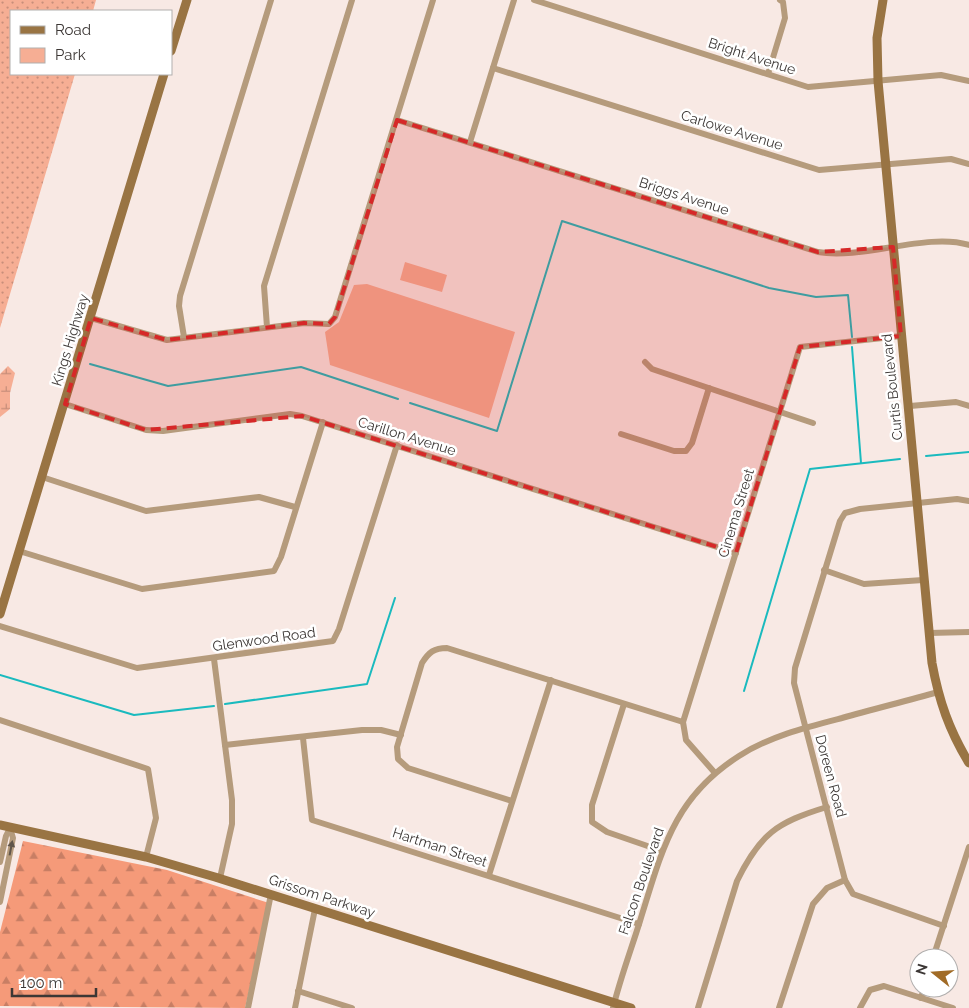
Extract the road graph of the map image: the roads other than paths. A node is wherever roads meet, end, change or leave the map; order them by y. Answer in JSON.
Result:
{"nodes":[{"id":1,"x":187,"y":0,"type":"edge"},
{"id":2,"x":271,"y":0,"type":"edge"},
{"id":3,"x":352,"y":0,"type":"edge"},
{"id":4,"x":433,"y":0,"type":"edge"},
{"id":5,"x":514,"y":0,"type":"edge"},
{"id":6,"x":534,"y":0,"type":"edge"},
{"id":7,"x":780,"y":0,"type":"edge"},
{"id":8,"x":883,"y":0,"type":"edge"},
{"id":9,"x":172,"y":48,"type":"edge"},
{"id":10,"x":493,"y":68,"type":"junction"},
{"id":11,"x":768,"y":74,"type":"junction"},
{"id":12,"x":164,"y":75,"type":"edge"},
{"id":13,"x":878,"y":81,"type":"junction"},
{"id":14,"x":969,"y":81,"type":"edge"},
{"id":15,"x":397,"y":120,"type":"junction"},
{"id":16,"x":470,"y":142,"type":"junction"},
{"id":17,"x":886,"y":164,"type":"junction"},
{"id":18,"x":969,"y":164,"type":"edge"},
{"id":19,"x":969,"y":245,"type":"edge"},
{"id":20,"x":893,"y":247,"type":"junction"},
{"id":21,"x":91,"y":318,"type":"junction"},
{"id":22,"x":267,"y":327,"type":"junction"},
{"id":23,"x":901,"y":336,"type":"junction"},
{"id":24,"x":184,"y":337,"type":"junction"},
{"id":25,"x":645,"y":362,"type":"dead end"},
{"id":26,"x":709,"y":388,"type":"junction"},
{"id":27,"x":65,"y":404,"type":"junction"},
{"id":28,"x":910,"y":406,"type":"junction"},
{"id":29,"x":969,"y":406,"type":"edge"},
{"id":30,"x":780,"y":411,"type":"junction"},
{"id":31,"x":323,"y":422,"type":"junction"},
{"id":32,"x":813,"y":423,"type":"dead end"},
{"id":33,"x":621,"y":434,"type":"dead end"},
{"id":34,"x":396,"y":445,"type":"junction"},
{"id":35,"x":42,"y":477,"type":"junction"},
{"id":36,"x":969,"y":502,"type":"edge"},
{"id":37,"x":916,"y":503,"type":"junction"},
{"id":38,"x":296,"y":507,"type":"junction"},
{"id":39,"x":20,"y":551,"type":"junction"},
{"id":40,"x":736,"y":553,"type":"junction"},
{"id":41,"x":824,"y":570,"type":"junction"},
{"id":42,"x":923,"y":580,"type":"junction"},
{"id":43,"x":0,"y":614,"type":"edge"},
{"id":44,"x":0,"y":626,"type":"edge"},
{"id":45,"x":969,"y":632,"type":"edge"},
{"id":46,"x":929,"y":633,"type":"junction"},
{"id":47,"x":214,"y":659,"type":"junction"},
{"id":48,"x":551,"y":680,"type":"junction"},
{"id":49,"x":938,"y":692,"type":"junction"},
{"id":50,"x":624,"y":704,"type":"junction"},
{"id":51,"x":0,"y":720,"type":"edge"},
{"id":52,"x":683,"y":722,"type":"junction"},
{"id":53,"x":806,"y":727,"type":"junction"},
{"id":54,"x":400,"y":735,"type":"junction"},
{"id":55,"x":303,"y":738,"type":"junction"},
{"id":56,"x":225,"y":745,"type":"junction"},
{"id":57,"x":969,"y":763,"type":"edge"},
{"id":58,"x":715,"y":773,"type":"junction"},
{"id":59,"x":512,"y":801,"type":"junction"},
{"id":60,"x":827,"y":807,"type":"junction"},
{"id":61,"x":0,"y":825,"type":"edge"},
{"id":62,"x":10,"y":828,"type":"junction"},
{"id":63,"x":969,"y":847,"type":"edge"},
{"id":64,"x":662,"y":851,"type":"junction"},
{"id":65,"x":146,"y":857,"type":"junction"},
{"id":66,"x":0,"y":862,"type":"edge"},
{"id":67,"x":489,"y":876,"type":"junction"},
{"id":68,"x":220,"y":878,"type":"junction"},
{"id":69,"x":846,"y":880,"type":"junction"},
{"id":70,"x":271,"y":894,"type":"junction"},
{"id":71,"x":0,"y":902,"type":"edge"},
{"id":72,"x":315,"y":908,"type":"junction"},
{"id":73,"x":639,"y":924,"type":"junction"},
{"id":74,"x":944,"y":926,"type":"junction"},
{"id":75,"x":936,"y":948,"type":"edge"},
{"id":76,"x":298,"y":991,"type":"junction"},
{"id":77,"x":909,"y":994,"type":"edge"},
{"id":78,"x":921,"y":998,"type":"edge"},
{"id":79,"x":613,"y":1005,"type":"edge"},
{"id":80,"x":248,"y":1008,"type":"edge"},
{"id":81,"x":295,"y":1008,"type":"edge"},
{"id":82,"x":352,"y":1008,"type":"edge"},
{"id":83,"x":631,"y":1008,"type":"edge"},
{"id":84,"x":698,"y":1008,"type":"edge"},
{"id":85,"x":779,"y":1008,"type":"edge"},
{"id":86,"x":860,"y":1008,"type":"edge"},
{"id":87,"x":953,"y":1008,"type":"edge"}],
"edges":[{"from":1,"to":9,"type":"street"},
{"from":2,"to":24,"type":"street"},
{"from":3,"to":22,"type":"street"},
{"from":4,"to":15,"type":"street"},
{"from":5,"to":10,"type":"street"},
{"from":6,"to":11,"type":"street","name":"Bright Avenue"},
{"from":7,"to":11,"type":"street"},
{"from":8,"to":13,"type":"street","name":"Curtis Boulevard"},
{"from":10,"to":16,"type":"street"},
{"from":10,"to":17,"type":"street","name":"Carlowe Avenue"},
{"from":11,"to":13,"type":"street","name":"Bright Avenue"},
{"from":12,"to":21,"type":"street","name":"Kings Highway"},
{"from":13,"to":14,"type":"street","name":"Bright Avenue"},
{"from":13,"to":17,"type":"street","name":"Curtis Boulevard"},
{"from":15,"to":16,"type":"street","name":"Briggs Avenue"},
{"from":15,"to":22,"type":"street"},
{"from":16,"to":20,"type":"street","name":"Briggs Avenue"},
{"from":17,"to":18,"type":"street","name":"Carlowe Avenue"},
{"from":17,"to":20,"type":"street","name":"Curtis Boulevard"},
{"from":19,"to":20,"type":"street","name":"Briggs Avenue"},
{"from":20,"to":23,"type":"street","name":"Curtis Boulevard"},
{"from":21,"to":24,"type":"street"},
{"from":21,"to":27,"type":"street","name":"Kings Highway"},
{"from":22,"to":24,"type":"street"},
{"from":23,"to":28,"type":"street","name":"Curtis Boulevard"},
{"from":23,"to":30,"type":"street","name":"Cinema Street"},
{"from":25,"to":26,"type":"street"},
{"from":26,"to":30,"type":"street"},
{"from":26,"to":33,"type":"street"},
{"from":27,"to":31,"type":"street","name":"Carillon Avenue"},
{"from":27,"to":35,"type":"street","name":"Kings Highway"},
{"from":28,"to":29,"type":"street"},
{"from":28,"to":37,"type":"street","name":"Curtis Boulevard"},
{"from":30,"to":32,"type":"street"},
{"from":30,"to":40,"type":"street","name":"Cinema Street"},
{"from":31,"to":34,"type":"street","name":"Carillon Avenue"},
{"from":31,"to":38,"type":"street"},
{"from":34,"to":40,"type":"street","name":"Carillon Avenue"},
{"from":34,"to":47,"type":"street","name":"Glenwood Road"},
{"from":35,"to":38,"type":"street"},
{"from":35,"to":39,"type":"street","name":"Kings Highway"},
{"from":36,"to":37,"type":"street"},
{"from":37,"to":41,"type":"street","name":"Doreen Road"},
{"from":37,"to":42,"type":"street","name":"Curtis Boulevard"},
{"from":38,"to":39,"type":"street"},
{"from":39,"to":43,"type":"street","name":"Kings Highway"},
{"from":40,"to":52,"type":"street","name":"Cinema Street"},
{"from":41,"to":42,"type":"street"},
{"from":41,"to":53,"type":"street","name":"Doreen Road"},
{"from":42,"to":46,"type":"street","name":"Curtis Boulevard"},
{"from":44,"to":47,"type":"street","name":"Glenwood Road"},
{"from":45,"to":46,"type":"street"},
{"from":46,"to":49,"type":"street","name":"Curtis Boulevard"},
{"from":47,"to":56,"type":"street"},
{"from":48,"to":50,"type":"street"},
{"from":48,"to":54,"type":"street"},
{"from":48,"to":59,"type":"street"},
{"from":49,"to":53,"type":"street","name":"Falcon Boulevard"},
{"from":49,"to":57,"type":"street","name":"Curtis Boulevard"},
{"from":50,"to":52,"type":"street"},
{"from":50,"to":64,"type":"street"},
{"from":51,"to":65,"type":"street"},
{"from":52,"to":58,"type":"street"},
{"from":53,"to":58,"type":"street","name":"Falcon Boulevard"},
{"from":53,"to":60,"type":"street","name":"Doreen Road"},
{"from":54,"to":55,"type":"street"},
{"from":54,"to":59,"type":"street"},
{"from":55,"to":56,"type":"street"},
{"from":55,"to":67,"type":"street","name":"Hartman Street"},
{"from":56,"to":68,"type":"street"},
{"from":58,"to":64,"type":"street","name":"Falcon Boulevard"},
{"from":59,"to":67,"type":"street"},
{"from":60,"to":69,"type":"street","name":"Doreen Road"},
{"from":60,"to":84,"type":"street"},
{"from":61,"to":62,"type":"street","name":"Grissom Parkway"},
{"from":62,"to":65,"type":"street","name":"Grissom Parkway"},
{"from":62,"to":66,"type":"street"},
{"from":71,"to":62,"type":"street","one_way":true},
{"from":63,"to":74,"type":"street"},
{"from":64,"to":73,"type":"street","name":"Falcon Boulevard"},
{"from":65,"to":68,"type":"street","name":"Grissom Parkway"},
{"from":67,"to":73,"type":"street","name":"Hartman Street"},
{"from":68,"to":70,"type":"street","name":"Grissom Parkway"},
{"from":69,"to":74,"type":"street","name":"Doreen Road"},
{"from":69,"to":85,"type":"street"},
{"from":70,"to":72,"type":"street","name":"Grissom Parkway"},
{"from":70,"to":80,"type":"street"},
{"from":72,"to":76,"type":"street"},
{"from":72,"to":79,"type":"street","name":"Grissom Parkway"},
{"from":73,"to":79,"type":"street","name":"Falcon Boulevard"},
{"from":74,"to":75,"type":"street"},
{"from":76,"to":81,"type":"street"},
{"from":76,"to":82,"type":"street"},
{"from":77,"to":86,"type":"street"},
{"from":78,"to":87,"type":"street"},
{"from":79,"to":83,"type":"street","name":"Grissom Parkway"}]}
